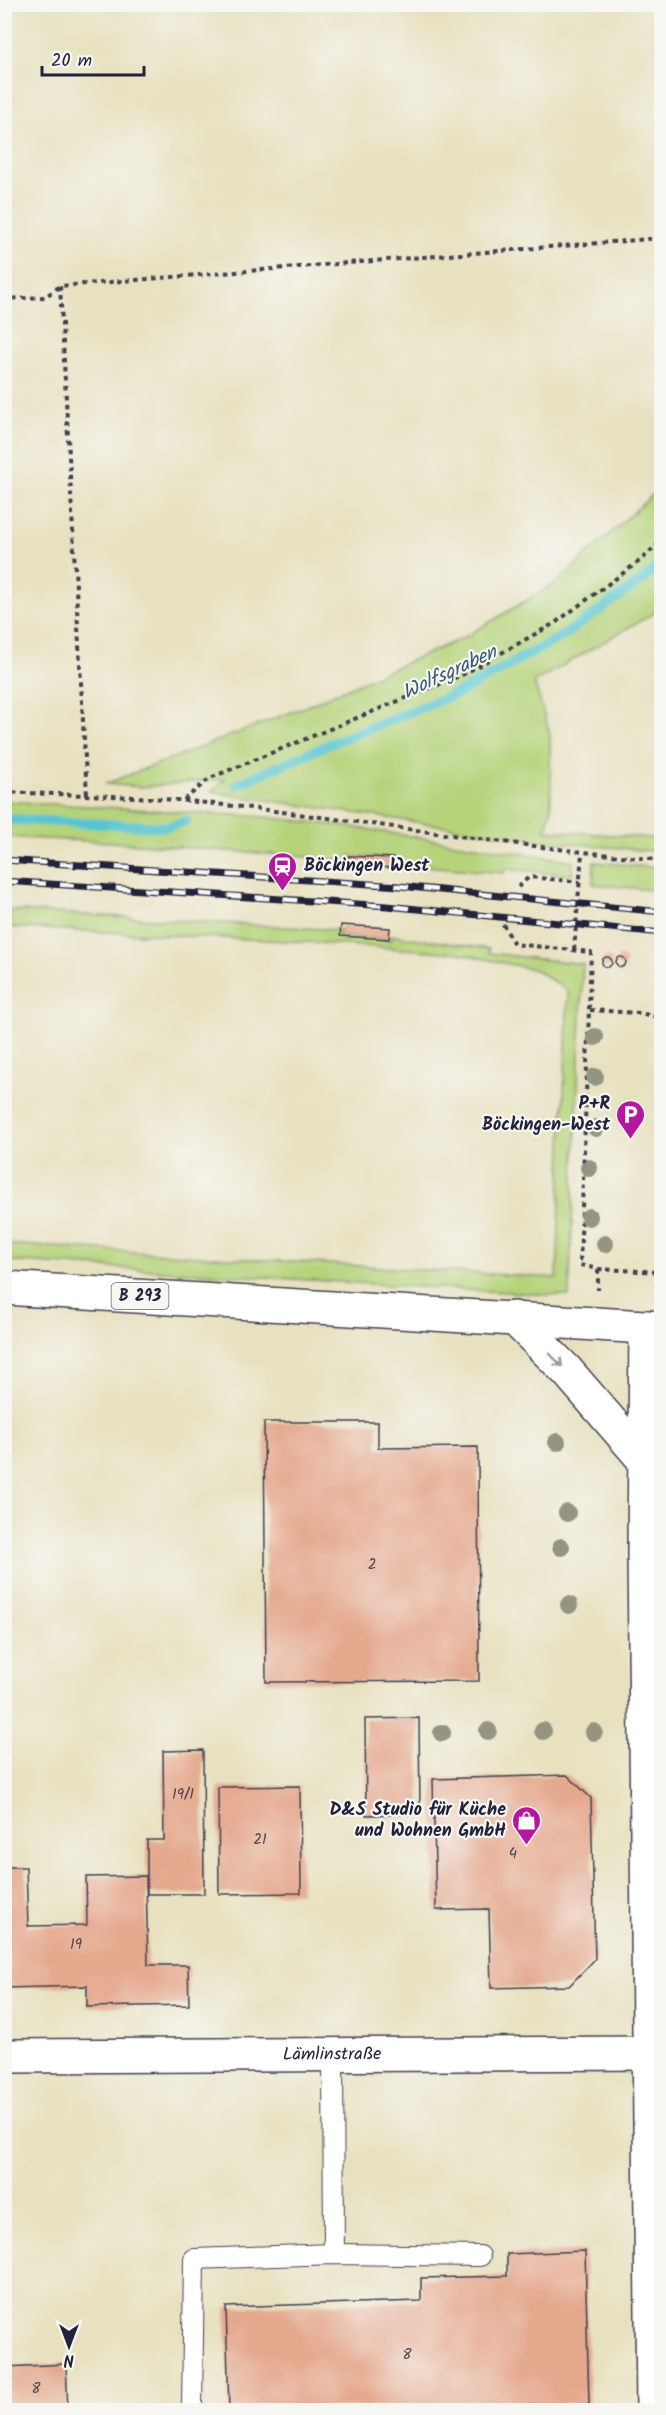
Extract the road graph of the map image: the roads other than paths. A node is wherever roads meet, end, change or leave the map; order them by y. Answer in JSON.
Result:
{"nodes":[{"id":1,"x":4,"y":1288,"type":"edge"},
{"id":2,"x":514,"y":1318,"type":"junction"},
{"id":3,"x":654,"y":1327,"type":"edge"},
{"id":4,"x":645,"y":1461,"type":"junction"},
{"id":5,"x":654,"y":1709,"type":"edge"},
{"id":6,"x":656,"y":2053,"type":"edge"},
{"id":7,"x":333,"y":2055,"type":"junction"},
{"id":8,"x":4,"y":2056,"type":"edge"},
{"id":9,"x":334,"y":2254,"type":"junction"},
{"id":10,"x":480,"y":2256,"type":"dead end"},
{"id":11,"x":192,"y":2410,"type":"edge"},
{"id":12,"x":653,"y":2410,"type":"edge"}],
"edges":[{"from":1,"to":2,"type":"street","number":"B 293"},
{"from":2,"to":3,"type":"street","number":"B 293"},
{"from":2,"to":4,"type":"street","one_way":true},
{"from":3,"to":4,"type":"street"},
{"from":4,"to":5,"type":"street"},
{"from":5,"to":6,"type":"street"},
{"from":6,"to":7,"type":"street","name":"Lämlinstraße"},
{"from":6,"to":12,"type":"street"},
{"from":7,"to":8,"type":"street","name":"Lämlinstraße"},
{"from":7,"to":9,"type":"lane"},
{"from":9,"to":10,"type":"lane"},
{"from":9,"to":11,"type":"lane"}]}
